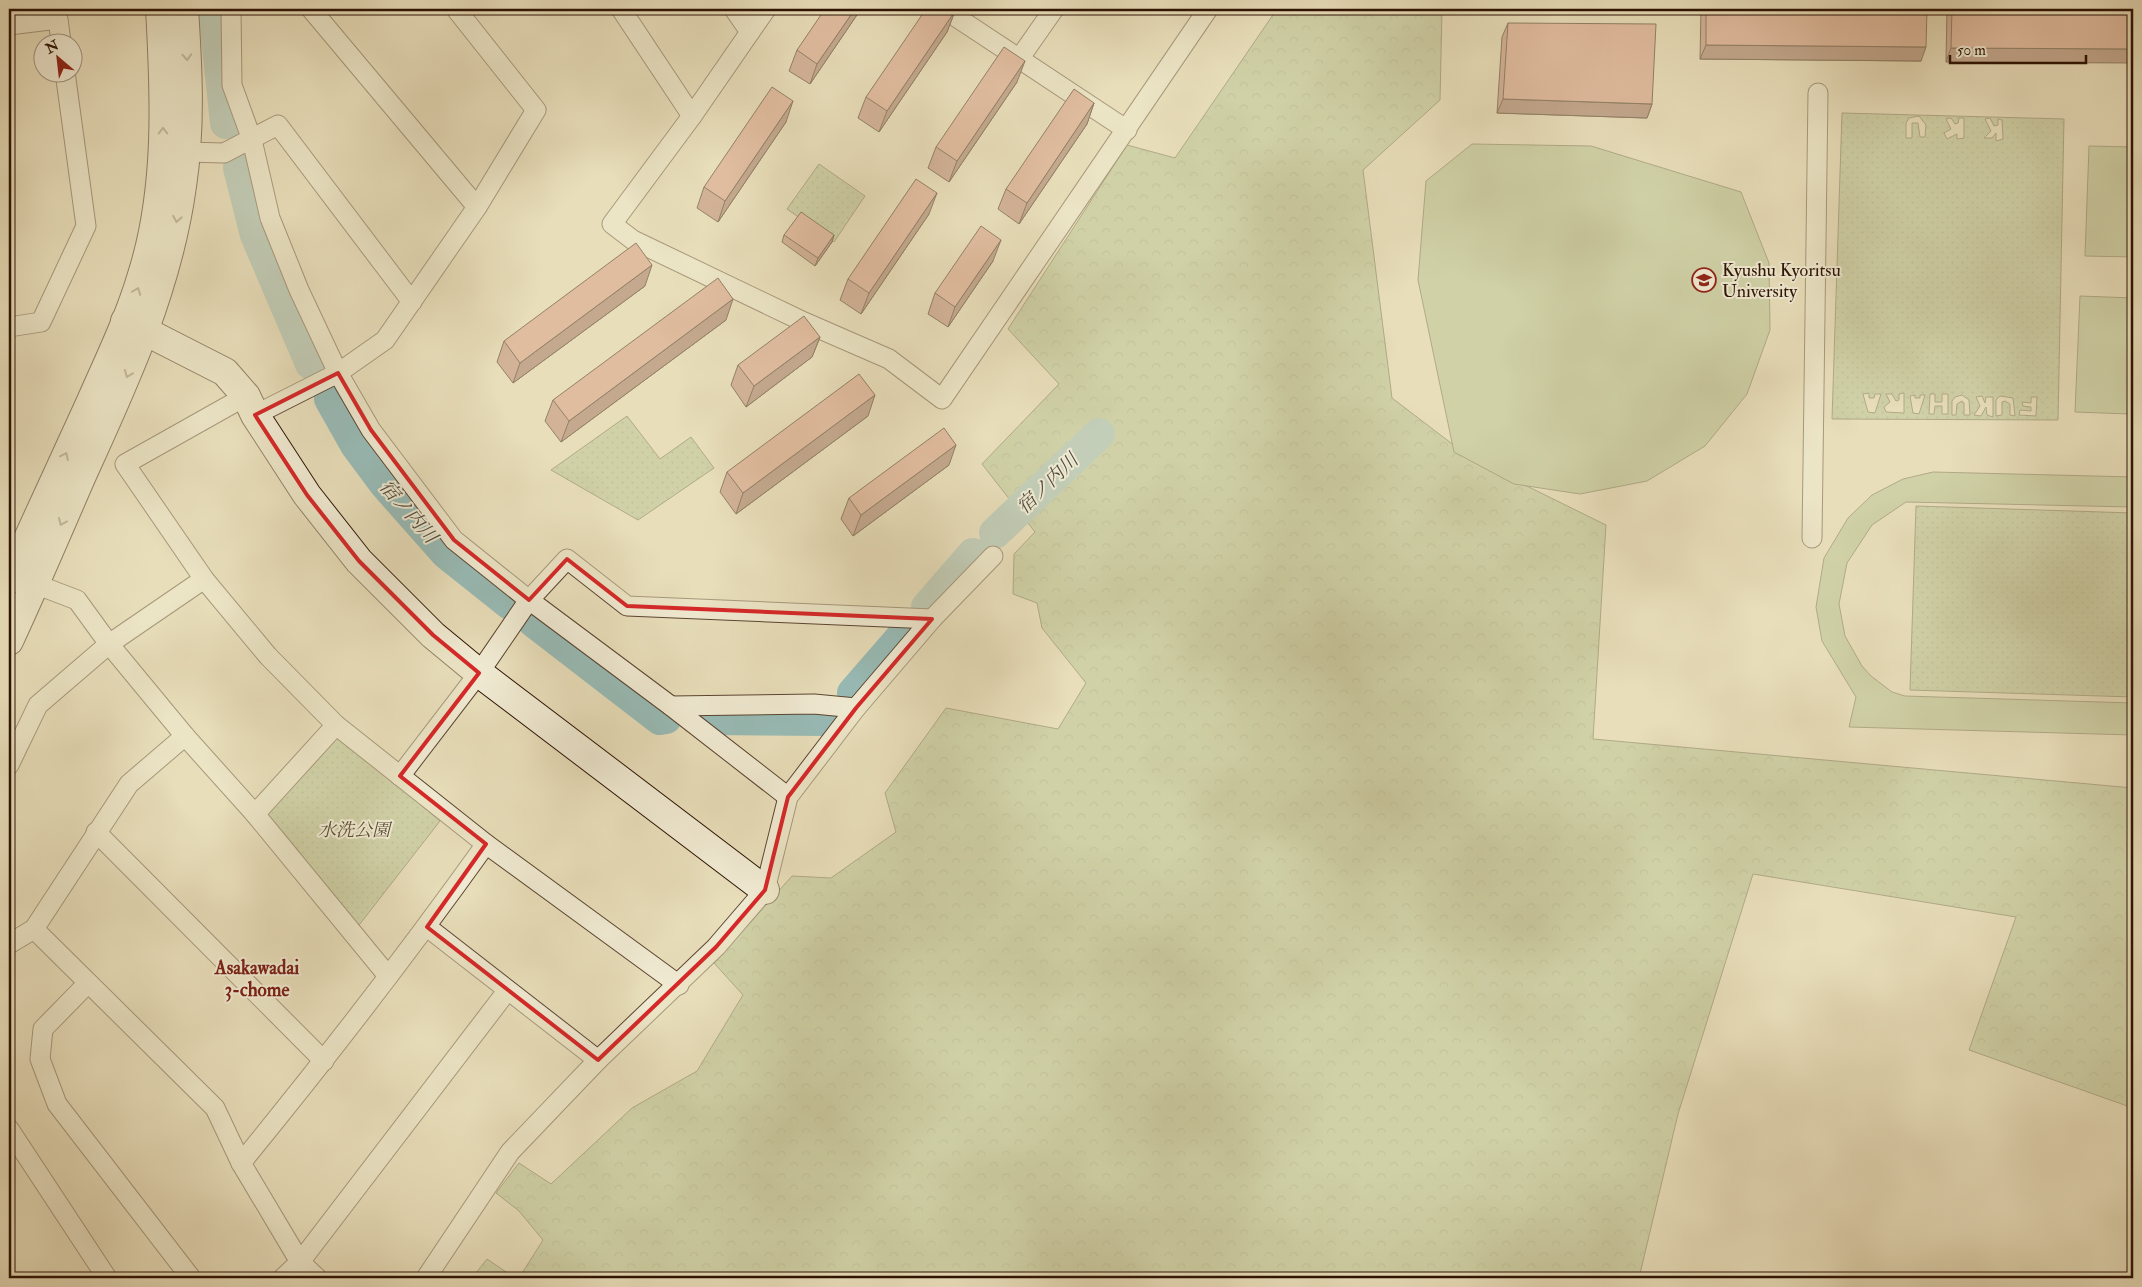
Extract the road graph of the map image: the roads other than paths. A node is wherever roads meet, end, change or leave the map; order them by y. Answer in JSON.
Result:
{"nodes":[{"id":1,"x":160,"y":9,"type":"edge"},
{"id":2,"x":184,"y":9,"type":"edge"},
{"id":3,"x":231,"y":9,"type":"edge"},
{"id":4,"x":311,"y":9,"type":"edge"},
{"id":5,"x":456,"y":9,"type":"edge"},
{"id":6,"x":621,"y":9,"type":"edge"},
{"id":7,"x":734,"y":9,"type":"edge"},
{"id":8,"x":766,"y":9,"type":"edge"},
{"id":9,"x":944,"y":9,"type":"edge"},
{"id":10,"x":1054,"y":9,"type":"edge"},
{"id":11,"x":1208,"y":9,"type":"edge"},
{"id":12,"x":9,"y":25,"type":"edge"},
{"id":13,"x":60,"y":32,"type":"edge"},
{"id":14,"x":750,"y":32,"type":"junction"},
{"id":15,"x":1019,"y":59,"type":"junction"},
{"id":16,"x":66,"y":82,"type":"edge"},
{"id":17,"x":1818,"y":93,"type":"dead end"},
{"id":18,"x":692,"y":116,"type":"junction"},
{"id":19,"x":1127,"y":130,"type":"junction"},
{"id":20,"x":252,"y":140,"type":"junction"},
{"id":21,"x":186,"y":152,"type":"junction"},
{"id":22,"x":477,"y":207,"type":"junction"},
{"id":23,"x":412,"y":302,"type":"junction"},
{"id":24,"x":135,"y":326,"type":"junction"},
{"id":25,"x":9,"y":327,"type":"edge"},
{"id":26,"x":338,"y":373,"type":"junction"},
{"id":27,"x":250,"y":406,"type":"junction"},
{"id":28,"x":1812,"y":538,"type":"dead end"},
{"id":29,"x":993,"y":556,"type":"dead end"},
{"id":30,"x":204,"y":579,"type":"junction"},
{"id":31,"x":22,"y":582,"type":"edge"},
{"id":32,"x":529,"y":600,"type":"junction"},
{"id":33,"x":932,"y":619,"type":"junction"},
{"id":34,"x":9,"y":641,"type":"edge"},
{"id":35,"x":109,"y":644,"type":"junction"},
{"id":36,"x":479,"y":673,"type":"junction"},
{"id":37,"x":671,"y":706,"type":"junction"},
{"id":38,"x":856,"y":708,"type":"junction"},
{"id":39,"x":336,"y":725,"type":"junction"},
{"id":40,"x":186,"y":736,"type":"junction"},
{"id":41,"x":9,"y":765,"type":"edge"},
{"id":42,"x":400,"y":776,"type":"junction"},
{"id":43,"x":788,"y":797,"type":"junction"},
{"id":44,"x":255,"y":814,"type":"junction"},
{"id":45,"x":96,"y":832,"type":"junction"},
{"id":46,"x":486,"y":844,"type":"junction"},
{"id":47,"x":765,"y":890,"type":"junction"},
{"id":48,"x":427,"y":927,"type":"junction"},
{"id":49,"x":34,"y":929,"type":"junction"},
{"id":50,"x":9,"y":944,"type":"edge"},
{"id":51,"x":388,"y":976,"type":"junction"},
{"id":52,"x":88,"y":983,"type":"junction"},
{"id":53,"x":679,"y":986,"type":"junction"},
{"id":54,"x":507,"y":991,"type":"junction"},
{"id":55,"x":598,"y":1060,"type":"junction"},
{"id":56,"x":324,"y":1061,"type":"junction"},
{"id":57,"x":9,"y":1129,"type":"edge"},
{"id":58,"x":241,"y":1163,"type":"junction"},
{"id":59,"x":300,"y":1262,"type":"junction"},
{"id":60,"x":107,"y":1278,"type":"edge"},
{"id":61,"x":191,"y":1278,"type":"edge"},
{"id":62,"x":283,"y":1278,"type":"edge"},
{"id":63,"x":317,"y":1278,"type":"edge"},
{"id":64,"x":426,"y":1278,"type":"edge"}],
"edges":[{"from":24,"to":1,"type":"street","one_way":true},
{"from":2,"to":21,"type":"street","one_way":true},
{"from":3,"to":20,"type":"street"},
{"from":4,"to":22,"type":"street"},
{"from":5,"to":22,"type":"street"},
{"from":6,"to":18,"type":"street"},
{"from":7,"to":14,"type":"street"},
{"from":8,"to":14,"type":"street"},
{"from":9,"to":15,"type":"street"},
{"from":10,"to":15,"type":"street"},
{"from":11,"to":19,"type":"street"},
{"from":12,"to":13,"type":"street"},
{"from":14,"to":18,"type":"street"},
{"from":15,"to":19,"type":"street"},
{"from":16,"to":25,"type":"street"},
{"from":17,"to":28,"type":"street"},
{"from":18,"to":19,"type":"street"},
{"from":20,"to":21,"type":"street"},
{"from":20,"to":23,"type":"street"},
{"from":20,"to":26,"type":"street"},
{"from":21,"to":24,"type":"street","one_way":true},
{"from":22,"to":23,"type":"street"},
{"from":23,"to":26,"type":"street"},
{"from":24,"to":27,"type":"street"},
{"from":24,"to":31,"type":"street"},
{"from":26,"to":27,"type":"street"},
{"from":26,"to":32,"type":"street"},
{"from":27,"to":30,"type":"street"},
{"from":27,"to":36,"type":"street"},
{"from":29,"to":33,"type":"street"},
{"from":30,"to":35,"type":"street"},
{"from":30,"to":39,"type":"street"},
{"from":31,"to":34,"type":"street"},
{"from":31,"to":35,"type":"street"},
{"from":32,"to":33,"type":"street"},
{"from":32,"to":36,"type":"street"},
{"from":32,"to":37,"type":"street"},
{"from":33,"to":38,"type":"street"},
{"from":35,"to":40,"type":"street"},
{"from":35,"to":41,"type":"street"},
{"from":36,"to":42,"type":"street"},
{"from":36,"to":47,"type":"street"},
{"from":37,"to":38,"type":"street"},
{"from":37,"to":43,"type":"street"},
{"from":38,"to":43,"type":"street"},
{"from":39,"to":42,"type":"street"},
{"from":39,"to":44,"type":"street"},
{"from":40,"to":44,"type":"street"},
{"from":40,"to":45,"type":"street"},
{"from":42,"to":46,"type":"street"},
{"from":43,"to":47,"type":"street"},
{"from":44,"to":51,"type":"street"},
{"from":45,"to":49,"type":"street"},
{"from":45,"to":56,"type":"street"},
{"from":46,"to":48,"type":"street"},
{"from":46,"to":53,"type":"street"},
{"from":47,"to":53,"type":"street"},
{"from":48,"to":51,"type":"street"},
{"from":48,"to":54,"type":"street"},
{"from":49,"to":50,"type":"street"},
{"from":49,"to":52,"type":"street"},
{"from":51,"to":56,"type":"street"},
{"from":52,"to":58,"type":"street"},
{"from":52,"to":61,"type":"street"},
{"from":53,"to":55,"type":"street"},
{"from":54,"to":55,"type":"street"},
{"from":54,"to":59,"type":"street"},
{"from":55,"to":64,"type":"street"},
{"from":56,"to":58,"type":"street"},
{"from":57,"to":60,"type":"street"},
{"from":58,"to":59,"type":"street"},
{"from":59,"to":62,"type":"street"},
{"from":59,"to":63,"type":"street"}]}
